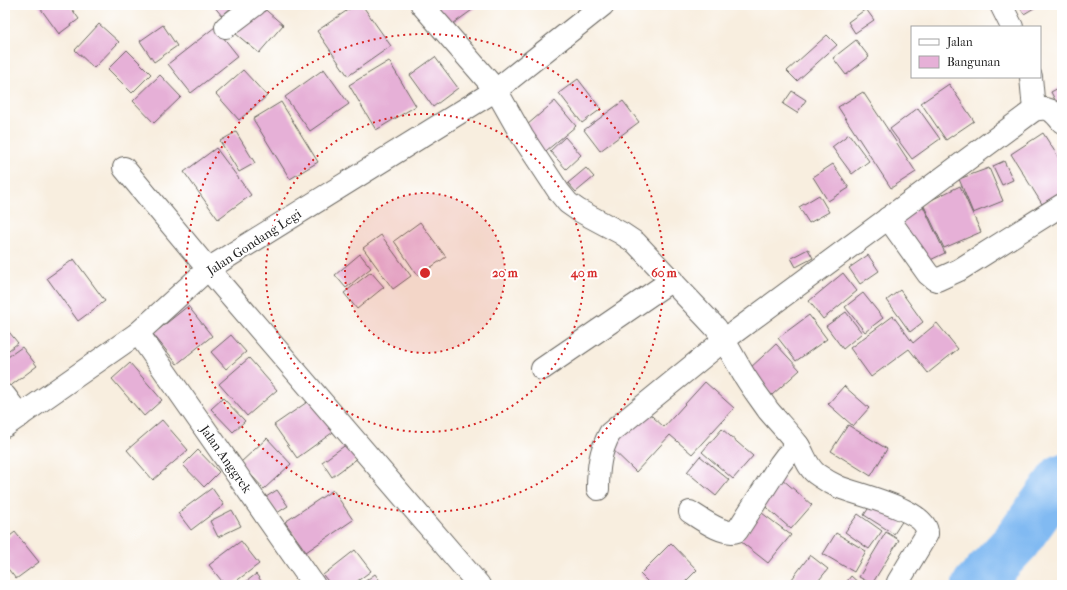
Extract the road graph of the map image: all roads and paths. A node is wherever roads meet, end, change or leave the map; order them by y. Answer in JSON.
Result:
{"nodes":[{"id":1,"x":255,"y":5,"type":"edge"},
{"id":2,"x":422,"y":5,"type":"edge"},
{"id":3,"x":603,"y":5,"type":"edge"},
{"id":4,"x":1001,"y":5,"type":"edge"},
{"id":5,"x":1012,"y":26,"type":"edge"},
{"id":6,"x":226,"y":27,"type":"dead end"},
{"id":7,"x":1031,"y":78,"type":"edge"},
{"id":8,"x":496,"y":90,"type":"junction"},
{"id":9,"x":1034,"y":110,"type":"junction"},
{"id":10,"x":1062,"y":122,"type":"edge"},
{"id":11,"x":124,"y":168,"type":"dead end"},
{"id":12,"x":1062,"y":205,"type":"edge"},
{"id":13,"x":888,"y":218,"type":"junction"},
{"id":14,"x":208,"y":269,"type":"junction"},
{"id":15,"x":672,"y":280,"type":"junction"},
{"id":16,"x":138,"y":333,"type":"junction"},
{"id":17,"x":724,"y":340,"type":"junction"},
{"id":18,"x":542,"y":369,"type":"dead end"},
{"id":19,"x":5,"y":396,"type":"edge"},
{"id":20,"x":12,"y":421,"type":"edge"},
{"id":21,"x":798,"y":445,"type":"junction"},
{"id":22,"x":598,"y":489,"type":"dead end"},
{"id":23,"x":690,"y":512,"type":"dead end"},
{"id":24,"x":898,"y":582,"type":"dead end"},
{"id":25,"x":314,"y":585,"type":"edge"},
{"id":26,"x":479,"y":585,"type":"edge"}],
"edges":[{"from":1,"to":6,"type":"street"},
{"from":2,"to":8,"type":"street"},
{"from":3,"to":8,"type":"street","name":"Jalan Gondang Legi"},
{"from":4,"to":5,"type":"street"},
{"from":7,"to":9,"type":"street"},
{"from":8,"to":14,"type":"street","name":"Jalan Gondang Legi"},
{"from":8,"to":15,"type":"street"},
{"from":9,"to":10,"type":"street"},
{"from":9,"to":13,"type":"street"},
{"from":11,"to":14,"type":"street"},
{"from":12,"to":13,"type":"street"},
{"from":13,"to":17,"type":"street"},
{"from":14,"to":16,"type":"street","name":"Jalan Gondang Legi"},
{"from":14,"to":26,"type":"street"},
{"from":15,"to":17,"type":"street"},
{"from":15,"to":18,"type":"street"},
{"from":16,"to":20,"type":"street","name":"Jalan Gondang Legi"},
{"from":16,"to":25,"type":"street","name":"Jalan Anggrek"},
{"from":17,"to":21,"type":"street"},
{"from":17,"to":22,"type":"street"},
{"from":19,"to":20,"type":"street"},
{"from":21,"to":23,"type":"street"},
{"from":21,"to":24,"type":"street"}]}
